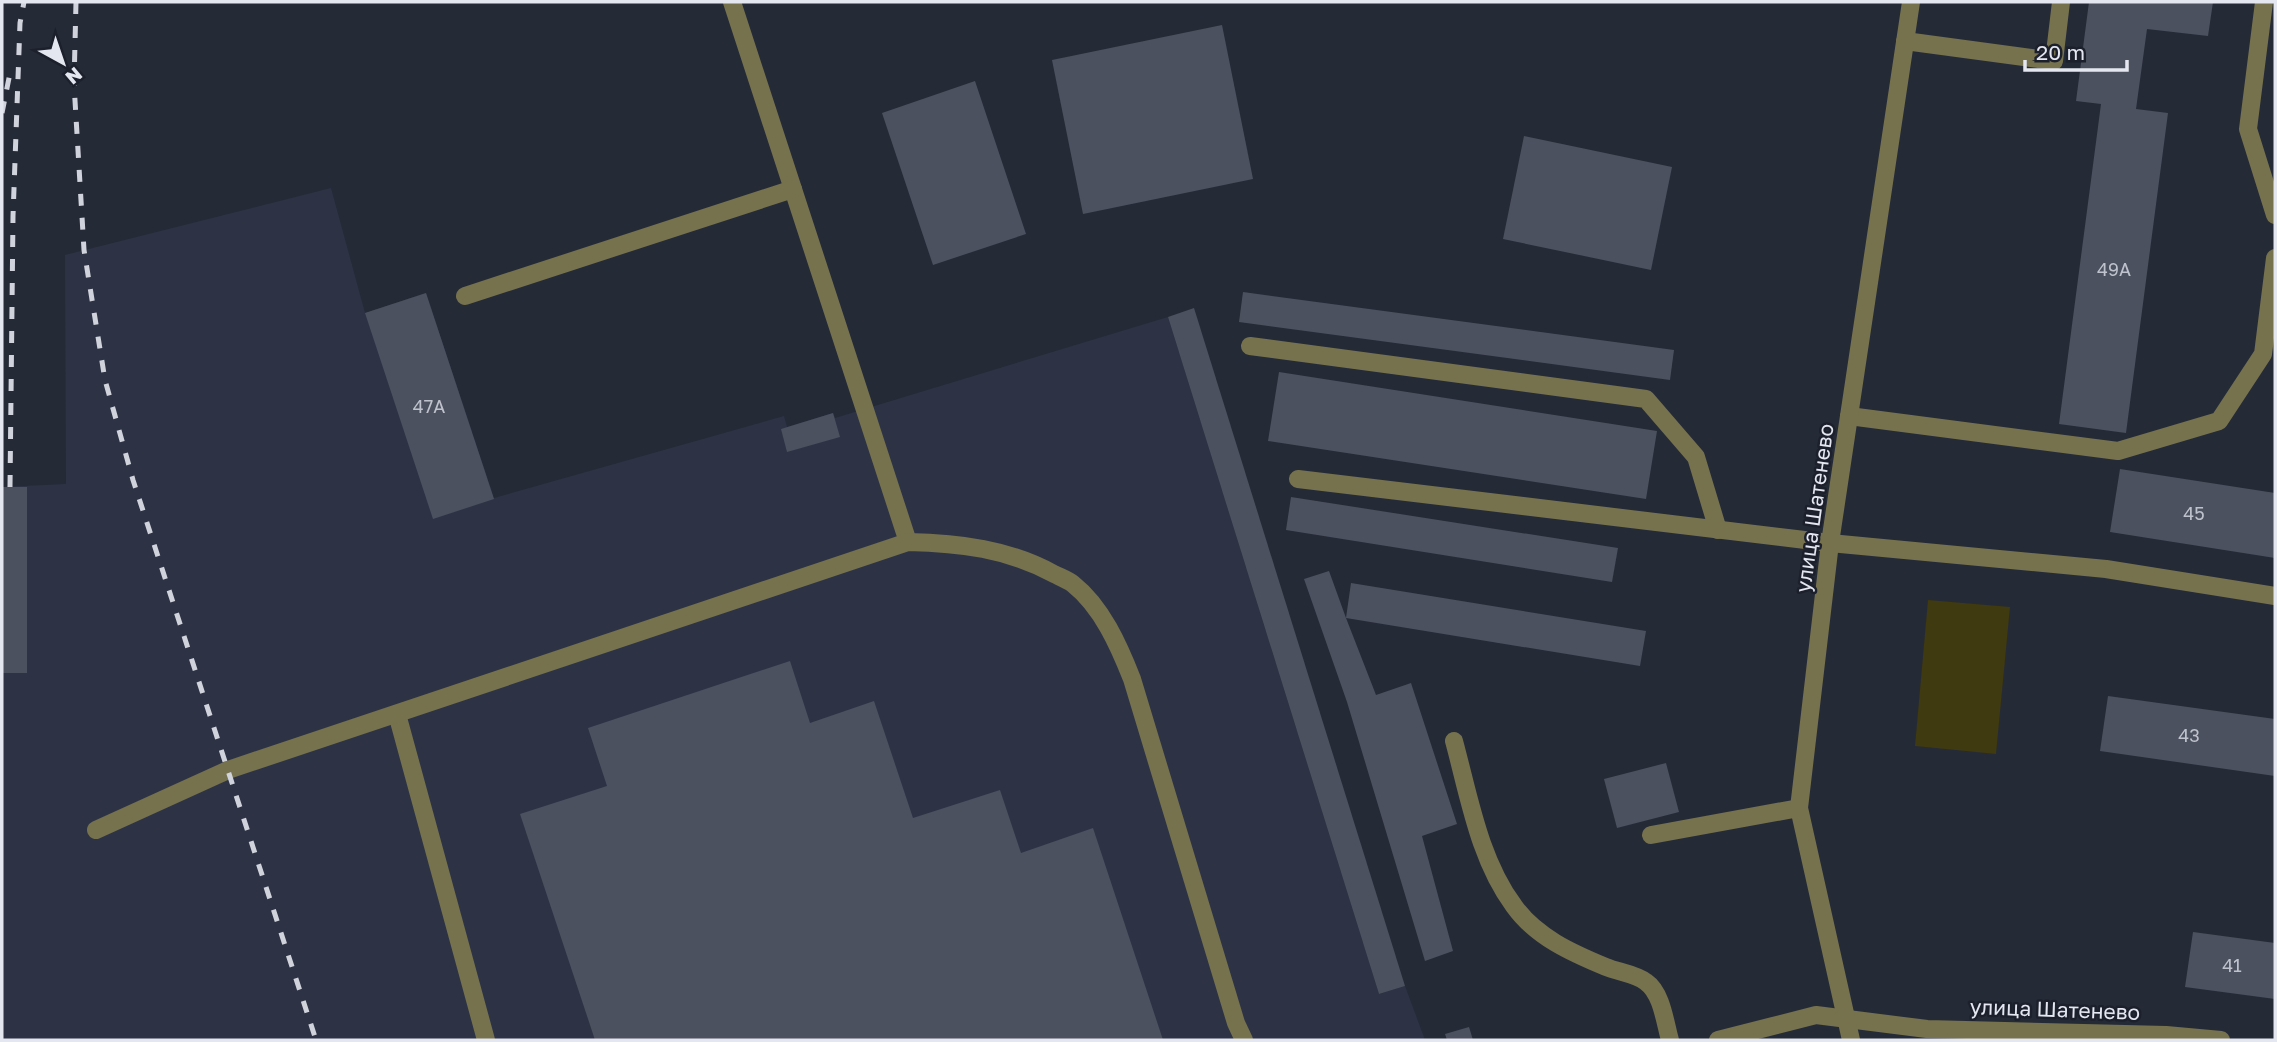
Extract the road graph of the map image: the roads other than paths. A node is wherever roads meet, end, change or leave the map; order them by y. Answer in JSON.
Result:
{"nodes":[{"id":1,"x":732,"y":2,"type":"edge"},
{"id":2,"x":1911,"y":2,"type":"edge"},
{"id":3,"x":2062,"y":2,"type":"edge"},
{"id":4,"x":2264,"y":2,"type":"edge"},
{"id":5,"x":1905,"y":41,"type":"junction"},
{"id":6,"x":793,"y":189,"type":"junction"},
{"id":7,"x":2275,"y":215,"type":"edge"},
{"id":8,"x":2275,"y":258,"type":"edge"},
{"id":9,"x":465,"y":296,"type":"dead end"},
{"id":10,"x":1250,"y":346,"type":"dead end"},
{"id":11,"x":1849,"y":416,"type":"junction"},
{"id":12,"x":1298,"y":479,"type":"dead end"},
{"id":13,"x":1718,"y":530,"type":"junction"},
{"id":14,"x":908,"y":542,"type":"junction"},
{"id":15,"x":1830,"y":543,"type":"junction"},
{"id":16,"x":2275,"y":596,"type":"edge"},
{"id":17,"x":397,"y":714,"type":"junction"},
{"id":18,"x":1454,"y":741,"type":"dead end"},
{"id":19,"x":1799,"y":808,"type":"junction"},
{"id":20,"x":96,"y":830,"type":"dead end"},
{"id":21,"x":1651,"y":835,"type":"dead end"},
{"id":22,"x":1847,"y":1019,"type":"junction"},
{"id":23,"x":2166,"y":1038,"type":"edge"},
{"id":24,"x":486,"y":1040,"type":"edge"},
{"id":25,"x":1244,"y":1040,"type":"edge"},
{"id":26,"x":1670,"y":1040,"type":"edge"},
{"id":27,"x":1718,"y":1040,"type":"edge"},
{"id":28,"x":1851,"y":1040,"type":"edge"},
{"id":29,"x":2221,"y":1040,"type":"edge"}],
"edges":[{"from":1,"to":6,"type":"street"},
{"from":2,"to":5,"type":"street","name":"улица Шатенево"},
{"from":3,"to":5,"type":"street"},
{"from":4,"to":7,"type":"street"},
{"from":5,"to":11,"type":"street","name":"улица Шатенево"},
{"from":6,"to":9,"type":"street"},
{"from":6,"to":14,"type":"street"},
{"from":8,"to":11,"type":"street"},
{"from":10,"to":13,"type":"street"},
{"from":11,"to":15,"type":"street","name":"улица Шатенево"},
{"from":12,"to":13,"type":"street"},
{"from":13,"to":15,"type":"street"},
{"from":14,"to":17,"type":"street"},
{"from":14,"to":25,"type":"street"},
{"from":15,"to":16,"type":"street"},
{"from":15,"to":19,"type":"street","name":"улица Шатенево"},
{"from":17,"to":20,"type":"street"},
{"from":17,"to":24,"type":"street"},
{"from":18,"to":26,"type":"street"},
{"from":19,"to":21,"type":"street"},
{"from":19,"to":22,"type":"street","name":"улица Шатенево"},
{"from":22,"to":23,"type":"street","name":"улица Шатенево"},
{"from":22,"to":27,"type":"street"},
{"from":22,"to":28,"type":"street","name":"улица Шатенево"},
{"from":23,"to":29,"type":"street","name":"улица Шатенево"}]}
